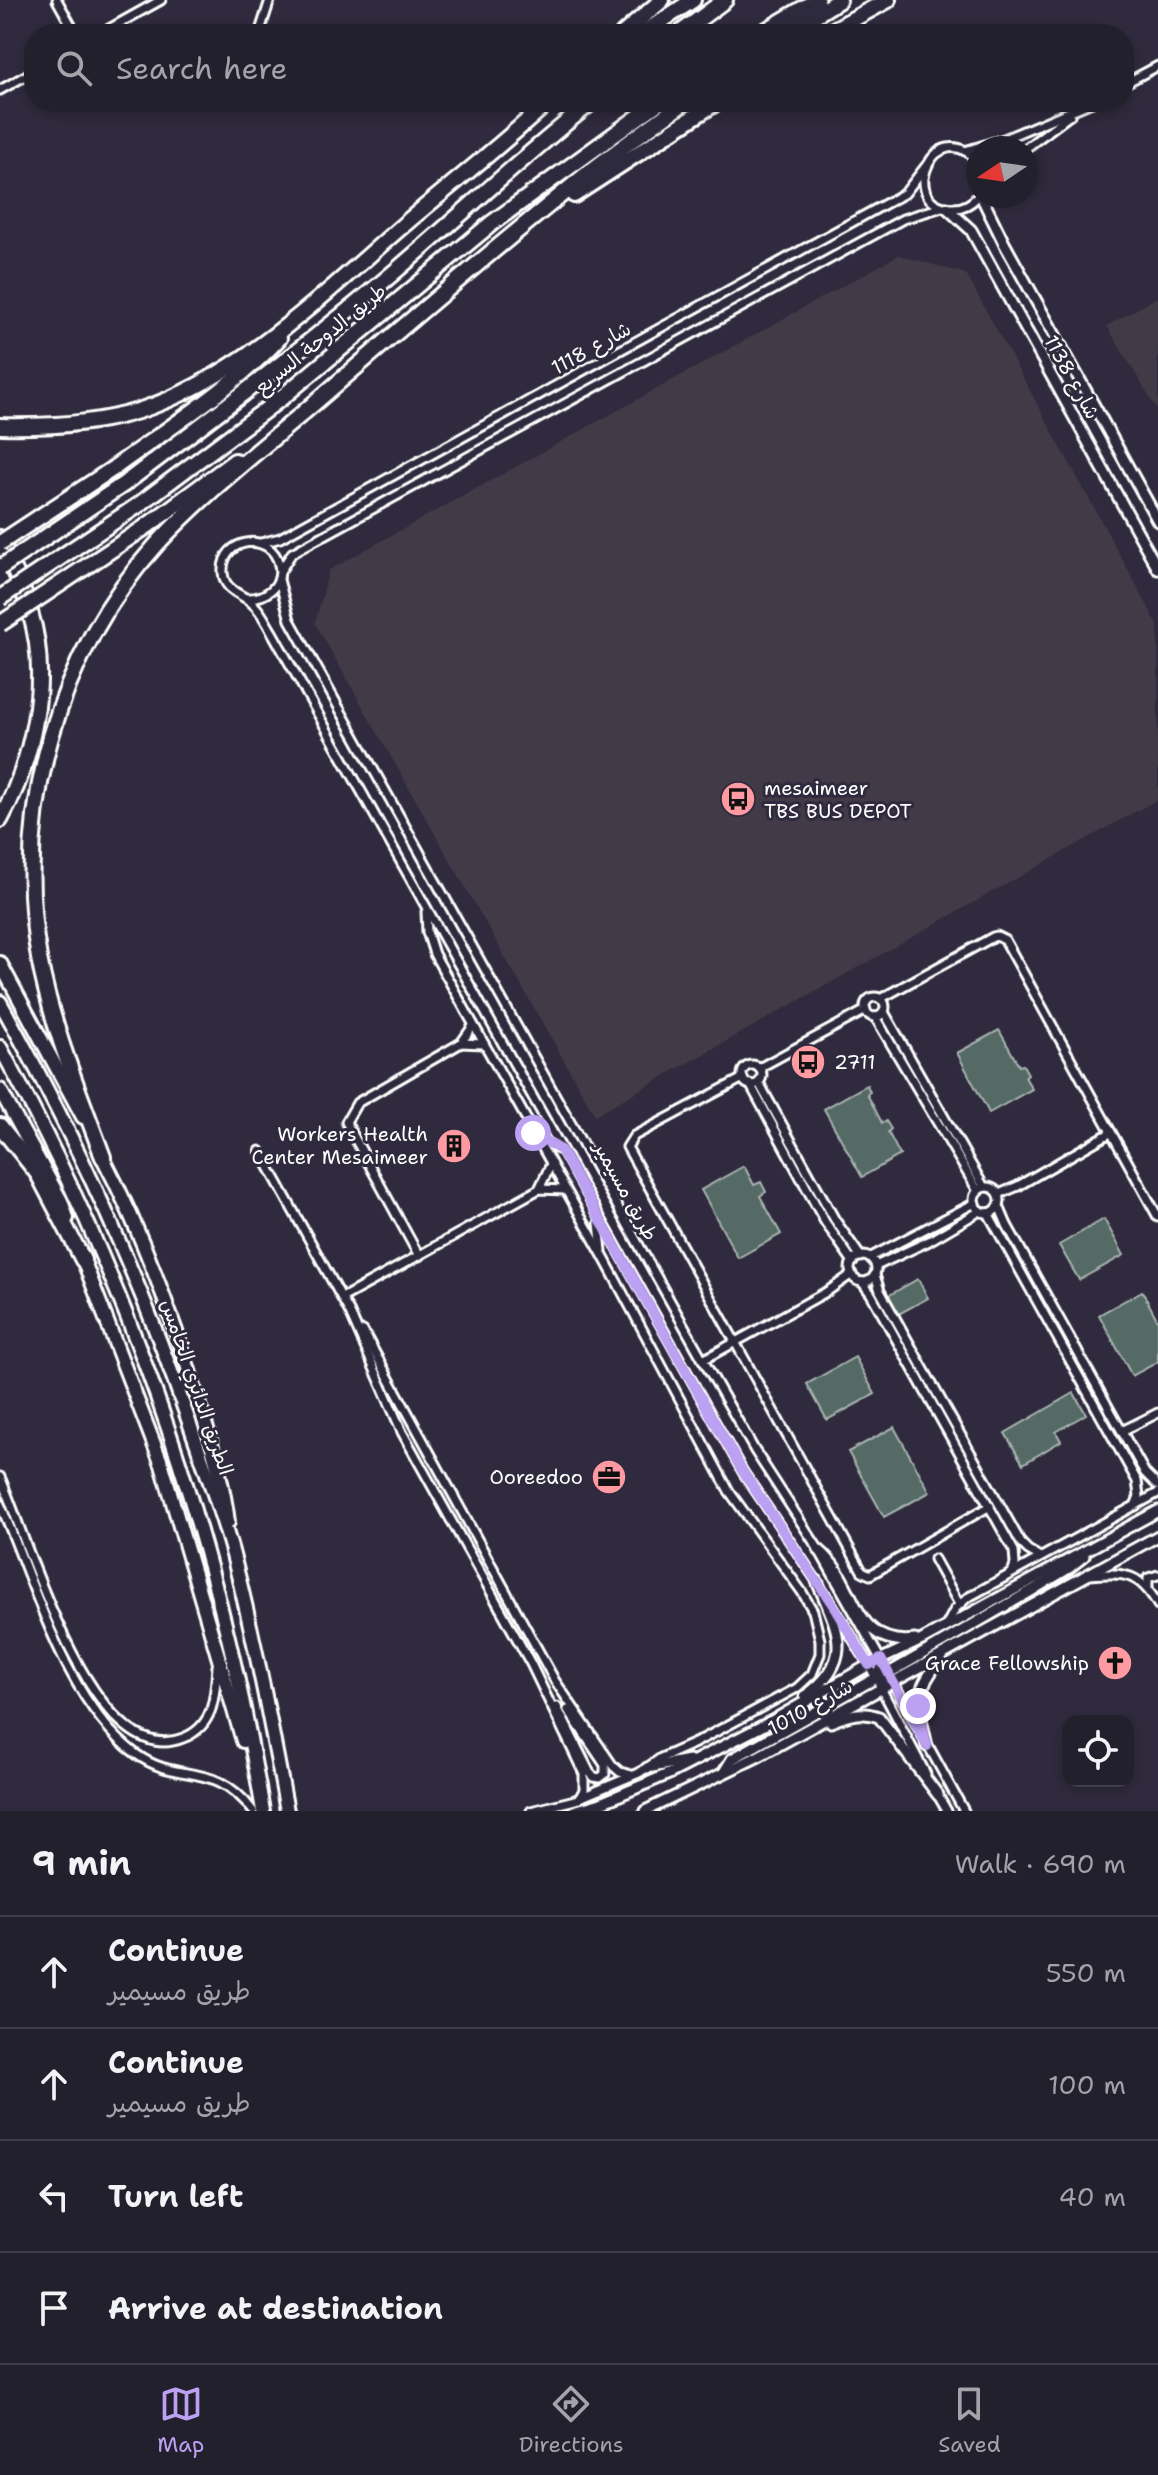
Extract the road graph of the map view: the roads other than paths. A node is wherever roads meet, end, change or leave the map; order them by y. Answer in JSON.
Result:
{"nodes":[{"id":1,"x":57,"y":0,"type":"edge"},
{"id":2,"x":161,"y":0,"type":"edge"},
{"id":3,"x":270,"y":0,"type":"edge"},
{"id":4,"x":662,"y":0,"type":"edge"},
{"id":5,"x":693,"y":0,"type":"edge"},
{"id":6,"x":725,"y":0,"type":"edge"},
{"id":7,"x":817,"y":0,"type":"edge"},
{"id":8,"x":839,"y":0,"type":"edge"},
{"id":9,"x":888,"y":0,"type":"edge"},
{"id":10,"x":70,"y":24,"type":"edge"},
{"id":11,"x":118,"y":24,"type":"edge"},
{"id":12,"x":262,"y":24,"type":"edge"},
{"id":13,"x":634,"y":24,"type":"edge"},
{"id":14,"x":657,"y":24,"type":"edge"},
{"id":15,"x":693,"y":24,"type":"edge"},
{"id":16,"x":777,"y":24,"type":"edge"},
{"id":17,"x":801,"y":24,"type":"edge"},
{"id":18,"x":844,"y":24,"type":"edge"},
{"id":19,"x":1158,"y":66,"type":"edge"},
{"id":20,"x":24,"y":77,"type":"edge"},
{"id":21,"x":1134,"y":79,"type":"edge"},
{"id":22,"x":0,"y":90,"type":"edge"},
{"id":23,"x":538,"y":112,"type":"edge"},
{"id":24,"x":579,"y":112,"type":"edge"},
{"id":25,"x":645,"y":112,"type":"edge"},
{"id":26,"x":672,"y":112,"type":"edge"},
{"id":27,"x":701,"y":112,"type":"edge"},
{"id":28,"x":1071,"y":112,"type":"edge"},
{"id":29,"x":1074,"y":112,"type":"edge"},
{"id":30,"x":1038,"y":139,"type":"edge"},
{"id":31,"x":965,"y":151,"type":"joint"},
{"id":32,"x":926,"y":166,"type":"junction"},
{"id":33,"x":966,"y":206,"type":"edge"},
{"id":34,"x":944,"y":208,"type":"junction"},
{"id":35,"x":985,"y":208,"type":"edge"},
{"id":36,"x":526,"y":225,"type":"junction"},
{"id":37,"x":301,"y":314,"type":"junction"},
{"id":38,"x":323,"y":396,"type":"junction"},
{"id":39,"x":0,"y":419,"type":"edge"},
{"id":40,"x":0,"y":426,"type":"edge"},
{"id":41,"x":30,"y":426,"type":"junction"},
{"id":42,"x":1158,"y":521,"type":"edge"},
{"id":43,"x":0,"y":541,"type":"edge"},
{"id":44,"x":261,"y":543,"type":"junction"},
{"id":45,"x":0,"y":568,"type":"edge"},
{"id":46,"x":1158,"y":569,"type":"edge"},
{"id":47,"x":279,"y":575,"type":"junction"},
{"id":48,"x":0,"y":598,"type":"edge"},
{"id":49,"x":246,"y":598,"type":"junction"},
{"id":50,"x":0,"y":624,"type":"edge"},
{"id":51,"x":0,"y":820,"type":"edge"},
{"id":52,"x":426,"y":909,"type":"junction"},
{"id":53,"x":0,"y":963,"type":"edge"},
{"id":54,"x":880,"y":999,"type":"junction"},
{"id":55,"x":0,"y":1002,"type":"edge"},
{"id":56,"x":866,"y":1010,"type":"junction"},
{"id":57,"x":884,"y":1012,"type":"junction"},
{"id":58,"x":875,"y":1017,"type":"junction"},
{"id":59,"x":473,"y":1026,"type":"junction"},
{"id":60,"x":461,"y":1043,"type":"junction"},
{"id":61,"x":484,"y":1044,"type":"junction"},
{"id":62,"x":0,"y":1047,"type":"edge"},
{"id":63,"x":759,"y":1068,"type":"junction"},
{"id":64,"x":746,"y":1081,"type":"junction"},
{"id":65,"x":759,"y":1083,"type":"junction"},
{"id":66,"x":0,"y":1090,"type":"edge"},
{"id":67,"x":0,"y":1126,"type":"edge"},
{"id":68,"x":533,"y":1133,"type":"junction"},
{"id":69,"x":1110,"y":1133,"type":"junction"},
{"id":70,"x":561,"y":1150,"type":"junction"},
{"id":71,"x":260,"y":1151,"type":"dead end"},
{"id":72,"x":103,"y":1157,"type":"junction"},
{"id":73,"x":551,"y":1164,"type":"junction"},
{"id":74,"x":539,"y":1189,"type":"junction"},
{"id":75,"x":981,"y":1189,"type":"junction"},
{"id":76,"x":565,"y":1190,"type":"junction"},
{"id":77,"x":999,"y":1194,"type":"junction"},
{"id":78,"x":999,"y":1206,"type":"junction"},
{"id":79,"x":981,"y":1209,"type":"junction"},
{"id":80,"x":599,"y":1217,"type":"junction"},
{"id":81,"x":1158,"y":1217,"type":"edge"},
{"id":82,"x":419,"y":1256,"type":"junction"},
{"id":83,"x":603,"y":1256,"type":"junction"},
{"id":84,"x":865,"y":1257,"type":"junction"},
{"id":85,"x":83,"y":1260,"type":"junction"},
{"id":86,"x":853,"y":1262,"type":"junction"},
{"id":87,"x":875,"y":1271,"type":"junction"},
{"id":88,"x":852,"y":1274,"type":"junction"},
{"id":89,"x":862,"y":1282,"type":"junction"},
{"id":90,"x":342,"y":1298,"type":"junction"},
{"id":91,"x":350,"y":1313,"type":"junction"},
{"id":92,"x":735,"y":1341,"type":"junction"},
{"id":93,"x":703,"y":1360,"type":"junction"},
{"id":94,"x":1158,"y":1413,"type":"edge"},
{"id":95,"x":1122,"y":1431,"type":"junction"},
{"id":96,"x":1145,"y":1473,"type":"junction"},
{"id":97,"x":0,"y":1477,"type":"edge"},
{"id":98,"x":1135,"y":1477,"type":"junction"},
{"id":99,"x":1158,"y":1486,"type":"edge"},
{"id":100,"x":1158,"y":1493,"type":"edge"},
{"id":101,"x":0,"y":1504,"type":"edge"},
{"id":102,"x":990,"y":1506,"type":"junction"},
{"id":103,"x":1135,"y":1506,"type":"junction"},
{"id":104,"x":1158,"y":1511,"type":"edge"},
{"id":105,"x":1158,"y":1536,"type":"edge"},
{"id":106,"x":1021,"y":1543,"type":"junction"},
{"id":107,"x":1091,"y":1547,"type":"junction"},
{"id":108,"x":1012,"y":1548,"type":"junction"},
{"id":109,"x":819,"y":1550,"type":"junction"},
{"id":110,"x":232,"y":1553,"type":"junction"},
{"id":111,"x":1040,"y":1557,"type":"junction"},
{"id":112,"x":934,"y":1559,"type":"dead end"},
{"id":113,"x":1012,"y":1573,"type":"junction"},
{"id":114,"x":1089,"y":1575,"type":"junction"},
{"id":115,"x":1158,"y":1575,"type":"edge"},
{"id":116,"x":817,"y":1581,"type":"junction"},
{"id":117,"x":1148,"y":1588,"type":"junction"},
{"id":118,"x":959,"y":1604,"type":"junction"},
{"id":119,"x":1158,"y":1605,"type":"edge"},
{"id":120,"x":946,"y":1626,"type":"junction"},
{"id":121,"x":922,"y":1640,"type":"junction"},
{"id":122,"x":944,"y":1655,"type":"junction"},
{"id":123,"x":217,"y":1656,"type":"junction"},
{"id":124,"x":881,"y":1659,"type":"junction"},
{"id":125,"x":869,"y":1665,"type":"junction"},
{"id":126,"x":876,"y":1678,"type":"junction"},
{"id":127,"x":891,"y":1678,"type":"junction"},
{"id":128,"x":555,"y":1681,"type":"junction"},
{"id":129,"x":542,"y":1686,"type":"junction"},
{"id":130,"x":881,"y":1689,"type":"junction"},
{"id":131,"x":105,"y":1705,"type":"junction"},
{"id":132,"x":97,"y":1712,"type":"junction"},
{"id":133,"x":772,"y":1721,"type":"junction"},
{"id":134,"x":927,"y":1746,"type":"junction"},
{"id":135,"x":759,"y":1756,"type":"junction"},
{"id":136,"x":700,"y":1758,"type":"junction"},
{"id":137,"x":647,"y":1768,"type":"junction"},
{"id":138,"x":724,"y":1773,"type":"junction"},
{"id":139,"x":634,"y":1775,"type":"junction"},
{"id":140,"x":938,"y":1795,"type":"junction"},
{"id":141,"x":579,"y":1799,"type":"junction"},
{"id":142,"x":601,"y":1803,"type":"junction"},
{"id":143,"x":262,"y":1804,"type":"edge"},
{"id":144,"x":253,"y":1811,"type":"edge"},
{"id":145,"x":287,"y":1811,"type":"edge"},
{"id":146,"x":531,"y":1811,"type":"edge"},
{"id":147,"x":574,"y":1811,"type":"edge"},
{"id":148,"x":583,"y":1811,"type":"edge"},
{"id":149,"x":645,"y":1811,"type":"edge"},
{"id":150,"x":947,"y":1811,"type":"edge"},
{"id":151,"x":964,"y":1811,"type":"edge"}],
"edges":[{"from":1,"to":10,"type":"street"},
{"from":2,"to":11,"type":"street"},
{"from":3,"to":12,"type":"street"},
{"from":4,"to":13,"type":"highway"},
{"from":5,"to":14,"type":"highway"},
{"from":6,"to":15,"type":"highway"},
{"from":7,"to":16,"type":"highway"},
{"from":8,"to":17,"type":"highway"},
{"from":9,"to":18,"type":"highway"},
{"from":19,"to":21,"type":"street"},
{"from":20,"to":22,"type":"street"},
{"from":23,"to":37,"type":"highway"},
{"from":24,"to":45,"type":"highway","name":"طريق الدوحة السريع","bridge":true},
{"from":25,"to":48,"type":"highway","name":"طريق الدوحة السريع","bridge":true},
{"from":26,"to":36,"type":"highway"},
{"from":27,"to":36,"type":"highway"},
{"from":28,"to":31,"type":"street"},
{"from":29,"to":30,"type":"street"},
{"from":31,"to":32,"type":"street"},
{"from":32,"to":34,"type":"street"},
{"from":32,"to":44,"type":"street","name":"شارع 1118"},
{"from":33,"to":34,"type":"street","name":"شارع 1118"},
{"from":34,"to":46,"type":"street","name":"شارع 1138"},
{"from":34,"to":47,"type":"street","name":"شارع 1118"},
{"from":35,"to":42,"type":"street","name":"شارع 1138"},
{"from":36,"to":38,"type":"highway"},
{"from":37,"to":41,"type":"highway"},
{"from":37,"to":43,"type":"highway","bridge":true},
{"from":38,"to":50,"type":"highway","bridge":true},
{"from":38,"to":72,"type":"highway"},
{"from":39,"to":41,"type":"highway"},
{"from":40,"to":41,"type":"highway"},
{"from":43,"to":51,"type":"highway"},
{"from":44,"to":47,"type":"street"},
{"from":44,"to":49,"type":"street"},
{"from":47,"to":49,"type":"street"},
{"from":47,"to":93,"type":"street","name":"طريق مسيمير"},
{"from":49,"to":52,"type":"street","name":"طريق مسيمير"},
{"from":52,"to":59,"type":"street"},
{"from":52,"to":70,"type":"street","name":"طريق مسيمير"},
{"from":53,"to":72,"type":"highway"},
{"from":54,"to":56,"type":"street"},
{"from":54,"to":57,"type":"street"},
{"from":54,"to":69,"type":"street"},
{"from":55,"to":110,"type":"highway","name":"الطريق الدائري الخامس"},
{"from":56,"to":58,"type":"street"},
{"from":56,"to":63,"type":"street"},
{"from":57,"to":58,"type":"street"},
{"from":57,"to":75,"type":"street"},
{"from":58,"to":75,"type":"street"},
{"from":59,"to":60,"type":"street"},
{"from":59,"to":61,"type":"street"},
{"from":60,"to":61,"type":"street"},
{"from":60,"to":82,"type":"street"},
{"from":61,"to":68,"type":"street"},
{"from":62,"to":143,"type":"highway","name":"الطريق الدائري الخامس"},
{"from":63,"to":64,"type":"street"},
{"from":63,"to":65,"type":"street"},
{"from":64,"to":65,"type":"street"},
{"from":64,"to":86,"type":"street"},
{"from":64,"to":92,"type":"street"},
{"from":65,"to":84,"type":"street"},
{"from":66,"to":85,"type":"highway"},
{"from":67,"to":85,"type":"highway"},
{"from":68,"to":70,"type":"street"},
{"from":68,"to":73,"type":"street"},
{"from":69,"to":77,"type":"street"},
{"from":69,"to":81,"type":"street"},
{"from":70,"to":80,"type":"street","name":"طريق مسيمير"},
{"from":71,"to":90,"type":"street"},
{"from":72,"to":110,"type":"highway"},
{"from":73,"to":74,"type":"street"},
{"from":73,"to":76,"type":"street"},
{"from":74,"to":76,"type":"street"},
{"from":74,"to":82,"type":"street"},
{"from":75,"to":77,"type":"street"},
{"from":75,"to":79,"type":"street"},
{"from":76,"to":83,"type":"street"},
{"from":77,"to":78,"type":"street"},
{"from":78,"to":79,"type":"street"},
{"from":78,"to":95,"type":"street"},
{"from":79,"to":84,"type":"street"},
{"from":79,"to":87,"type":"street"},
{"from":79,"to":98,"type":"street"},
{"from":80,"to":83,"type":"street"},
{"from":80,"to":116,"type":"street","name":"طريق مسيمير"},
{"from":82,"to":90,"type":"street"},
{"from":83,"to":137,"type":"street"},
{"from":84,"to":86,"type":"street"},
{"from":84,"to":87,"type":"street"},
{"from":85,"to":123,"type":"highway"},
{"from":86,"to":88,"type":"street"},
{"from":87,"to":89,"type":"street"},
{"from":87,"to":106,"type":"street"},
{"from":88,"to":89,"type":"street"},
{"from":88,"to":92,"type":"street"},
{"from":89,"to":102,"type":"street"},
{"from":90,"to":91,"type":"street"},
{"from":91,"to":128,"type":"street"},
{"from":91,"to":129,"type":"street"},
{"from":92,"to":93,"type":"street"},
{"from":92,"to":102,"type":"street"},
{"from":93,"to":109,"type":"street","name":"طريق مسيمير"},
{"from":94,"to":95,"type":"street"},
{"from":95,"to":96,"type":"street"},
{"from":96,"to":98,"type":"street"},
{"from":96,"to":99,"type":"street"},
{"from":97,"to":131,"type":"street"},
{"from":98,"to":103,"type":"street"},
{"from":100,"to":103,"type":"street","name":"شارع 1010"},
{"from":101,"to":132,"type":"street"},
{"from":102,"to":108,"type":"street"},
{"from":103,"to":111,"type":"street","name":"شارع 1010"},
{"from":104,"to":107,"type":"street","name":"شارع 1010"},
{"from":105,"to":114,"type":"street","name":"شارع 1010"},
{"from":106,"to":108,"type":"street"},
{"from":106,"to":111,"type":"street"},
{"from":107,"to":120,"type":"street","name":"شارع 1010"},
{"from":107,"to":127,"type":"street"},
{"from":108,"to":113,"type":"street"},
{"from":109,"to":121,"type":"street"},
{"from":109,"to":124,"type":"street","name":"طريق مسيمير"},
{"from":110,"to":145,"type":"highway","name":"الطريق الدائري الخامس"},
{"from":111,"to":113,"type":"street","name":"شارع 1010"},
{"from":112,"to":118,"type":"street"},
{"from":113,"to":118,"type":"street","name":"شارع 1010"},
{"from":114,"to":117,"type":"street"},
{"from":114,"to":122,"type":"street","name":"شارع 1010"},
{"from":115,"to":117,"type":"street"},
{"from":116,"to":125,"type":"street","name":"طريق مسيمير"},
{"from":116,"to":133,"type":"street"},
{"from":117,"to":119,"type":"street"},
{"from":118,"to":120,"type":"street","name":"شارع 1010"},
{"from":120,"to":121,"type":"street","name":"شارع 1010"},
{"from":121,"to":124,"type":"street","name":"شارع 1010"},
{"from":122,"to":127,"type":"street","name":"شارع 1010"},
{"from":122,"to":134,"type":"street"},
{"from":123,"to":131,"type":"street"},
{"from":123,"to":143,"type":"highway"},
{"from":124,"to":125,"type":"street","name":"شارع 1010"},
{"from":124,"to":126,"type":"street"},
{"from":124,"to":127,"type":"street","name":"طريق مسيمير"},
{"from":125,"to":126,"type":"street","name":"طريق مسيمير"},
{"from":125,"to":133,"type":"street","name":"شارع 1010"},
{"from":126,"to":130,"type":"street","name":"طريق مسيمير"},
{"from":126,"to":138,"type":"street"},
{"from":127,"to":130,"type":"street","name":"شارع 1010"},
{"from":127,"to":134,"type":"street","name":"طريق مسيمير"},
{"from":128,"to":129,"type":"street"},
{"from":128,"to":139,"type":"street"},
{"from":129,"to":141,"type":"street"},
{"from":130,"to":135,"type":"street","name":"شارع 1010"},
{"from":130,"to":140,"type":"street","name":"طريق مسيمير"},
{"from":131,"to":132,"type":"street"},
{"from":132,"to":144,"type":"street"},
{"from":133,"to":136,"type":"street","name":"شارع 1010"},
{"from":134,"to":151,"type":"street","name":"طريق مسيمير"},
{"from":135,"to":138,"type":"street","name":"شارع 1010"},
{"from":135,"to":140,"type":"street"},
{"from":136,"to":137,"type":"street"},
{"from":136,"to":142,"type":"street","name":"شارع 1010"},
{"from":137,"to":139,"type":"street"},
{"from":138,"to":149,"type":"street","name":"شارع 1010"},
{"from":139,"to":141,"type":"street"},
{"from":140,"to":150,"type":"street","name":"طريق مسيمير"},
{"from":141,"to":146,"type":"street"},
{"from":142,"to":147,"type":"street","name":"شارع 1010"},
{"from":142,"to":148,"type":"street"}]}
